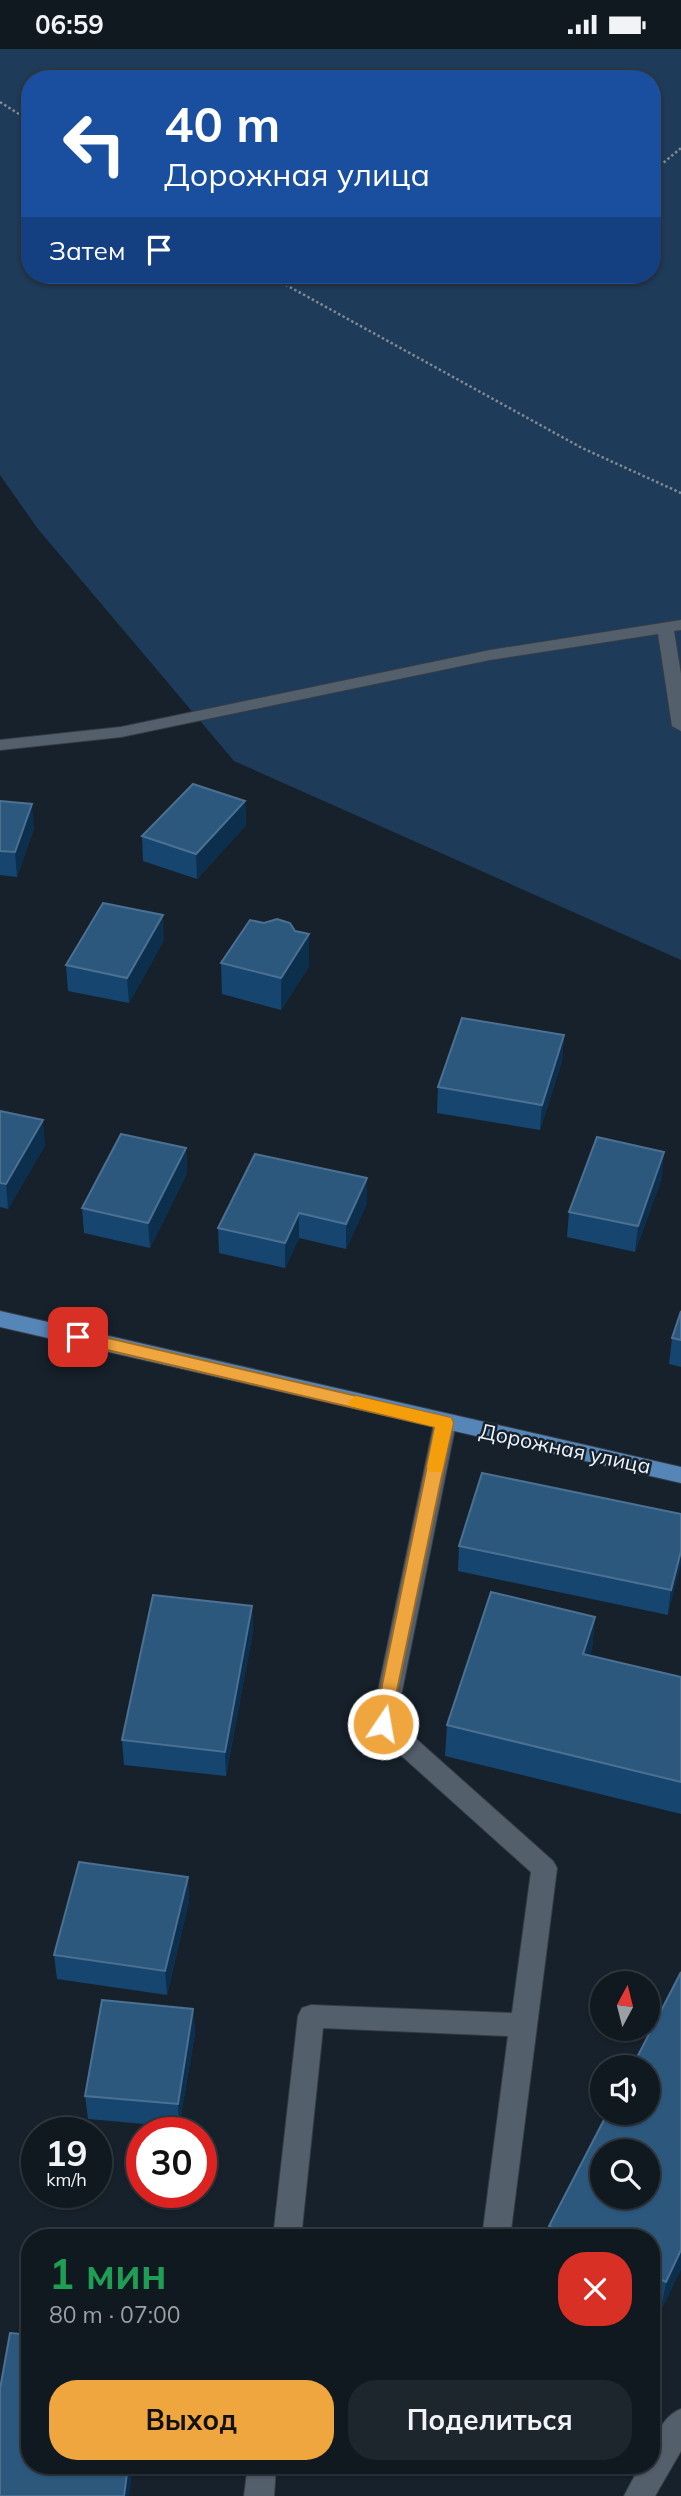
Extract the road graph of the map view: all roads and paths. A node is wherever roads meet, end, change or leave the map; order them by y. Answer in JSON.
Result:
{"nodes":[{"id":1,"x":0,"y":102,"type":"edge"},
{"id":2,"x":21,"y":115,"type":"edge"},
{"id":3,"x":681,"y":148,"type":"edge"},
{"id":4,"x":661,"y":165,"type":"edge"},
{"id":5,"x":284,"y":284,"type":"edge"},
{"id":6,"x":681,"y":493,"type":"edge"},
{"id":7,"x":673,"y":626,"type":"edge"},
{"id":8,"x":681,"y":726,"type":"edge"},
{"id":9,"x":0,"y":745,"type":"edge"},
{"id":10,"x":0,"y":1319,"type":"edge"},
{"id":11,"x":445,"y":1423,"type":"junction"},
{"id":12,"x":681,"y":1475,"type":"edge"},
{"id":13,"x":523,"y":2025,"type":"junction"},
{"id":14,"x":287,"y":2229,"type":"edge"},
{"id":15,"x":497,"y":2229,"type":"edge"},
{"id":16,"x":681,"y":2423,"type":"edge"},
{"id":17,"x":660,"y":2460,"type":"edge"},
{"id":18,"x":261,"y":2474,"type":"edge"},
{"id":19,"x":652,"y":2474,"type":"edge"},
{"id":20,"x":259,"y":2496,"type":"edge"},
{"id":21,"x":639,"y":2496,"type":"edge"}],
"edges":[{"from":1,"to":2,"type":"path"},
{"from":3,"to":4,"type":"path"},
{"from":5,"to":6,"type":"path"},
{"from":7,"to":8,"type":"street"},
{"from":7,"to":9,"type":"street"},
{"from":10,"to":11,"type":"main road","name":"Дорожная улица"},
{"from":11,"to":12,"type":"main road","name":"Дорожная улица"},
{"from":11,"to":13,"type":"street"},
{"from":13,"to":14,"type":"street"},
{"from":13,"to":15,"type":"street"},
{"from":16,"to":17,"type":"street"},
{"from":18,"to":20,"type":"street"},
{"from":19,"to":21,"type":"street"}]}
